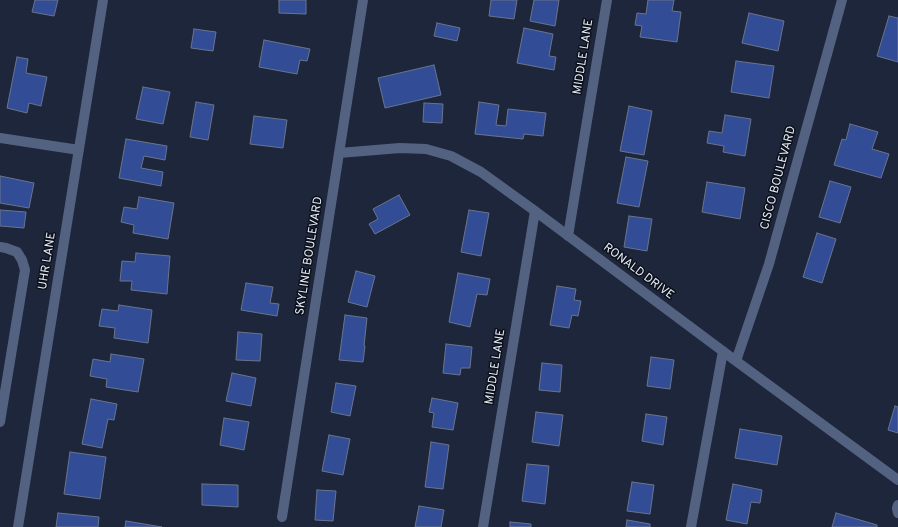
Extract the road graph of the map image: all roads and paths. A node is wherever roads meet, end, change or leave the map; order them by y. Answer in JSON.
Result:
{"nodes":[{"id":1,"x":103,"y":0,"type":"edge"},
{"id":2,"x":363,"y":0,"type":"edge"},
{"id":3,"x":607,"y":0,"type":"edge"},
{"id":4,"x":842,"y":0,"type":"edge"},
{"id":5,"x":0,"y":138,"type":"edge"},
{"id":6,"x":79,"y":150,"type":"junction"},
{"id":7,"x":339,"y":153,"type":"junction"},
{"id":8,"x":535,"y":211,"type":"junction"},
{"id":9,"x":568,"y":236,"type":"junction"},
{"id":10,"x":0,"y":247,"type":"edge"},
{"id":11,"x":723,"y":351,"type":"junction"},
{"id":12,"x":736,"y":361,"type":"junction"},
{"id":13,"x":0,"y":422,"type":"edge"},
{"id":14,"x":898,"y":480,"type":"edge"},
{"id":15,"x":898,"y":505,"type":"edge"},
{"id":16,"x":898,"y":513,"type":"edge"},
{"id":17,"x":282,"y":517,"type":"dead end"},
{"id":18,"x":18,"y":527,"type":"edge"},
{"id":19,"x":483,"y":527,"type":"edge"},
{"id":20,"x":691,"y":527,"type":"edge"}],
"edges":[{"from":1,"to":6,"type":"street","name":"UHR LANE"},
{"from":2,"to":7,"type":"street","name":"SKYLINE BOULEVARD"},
{"from":3,"to":9,"type":"street","name":"MIDDLE LANE"},
{"from":4,"to":12,"type":"street","name":"CISCO BOULEVARD"},
{"from":5,"to":6,"type":"street"},
{"from":6,"to":18,"type":"street","name":"UHR LANE"},
{"from":7,"to":8,"type":"street","name":"RONALD DRIVE"},
{"from":7,"to":17,"type":"street","name":"SKYLINE BOULEVARD"},
{"from":8,"to":9,"type":"street","name":"RONALD DRIVE"},
{"from":8,"to":19,"type":"street","name":"MIDDLE LANE"},
{"from":9,"to":11,"type":"street","name":"RONALD DRIVE"},
{"from":10,"to":13,"type":"street"},
{"from":11,"to":12,"type":"street","name":"RONALD DRIVE"},
{"from":11,"to":20,"type":"street"},
{"from":12,"to":14,"type":"street","name":"RONALD DRIVE"},
{"from":15,"to":16,"type":"street"}]}
